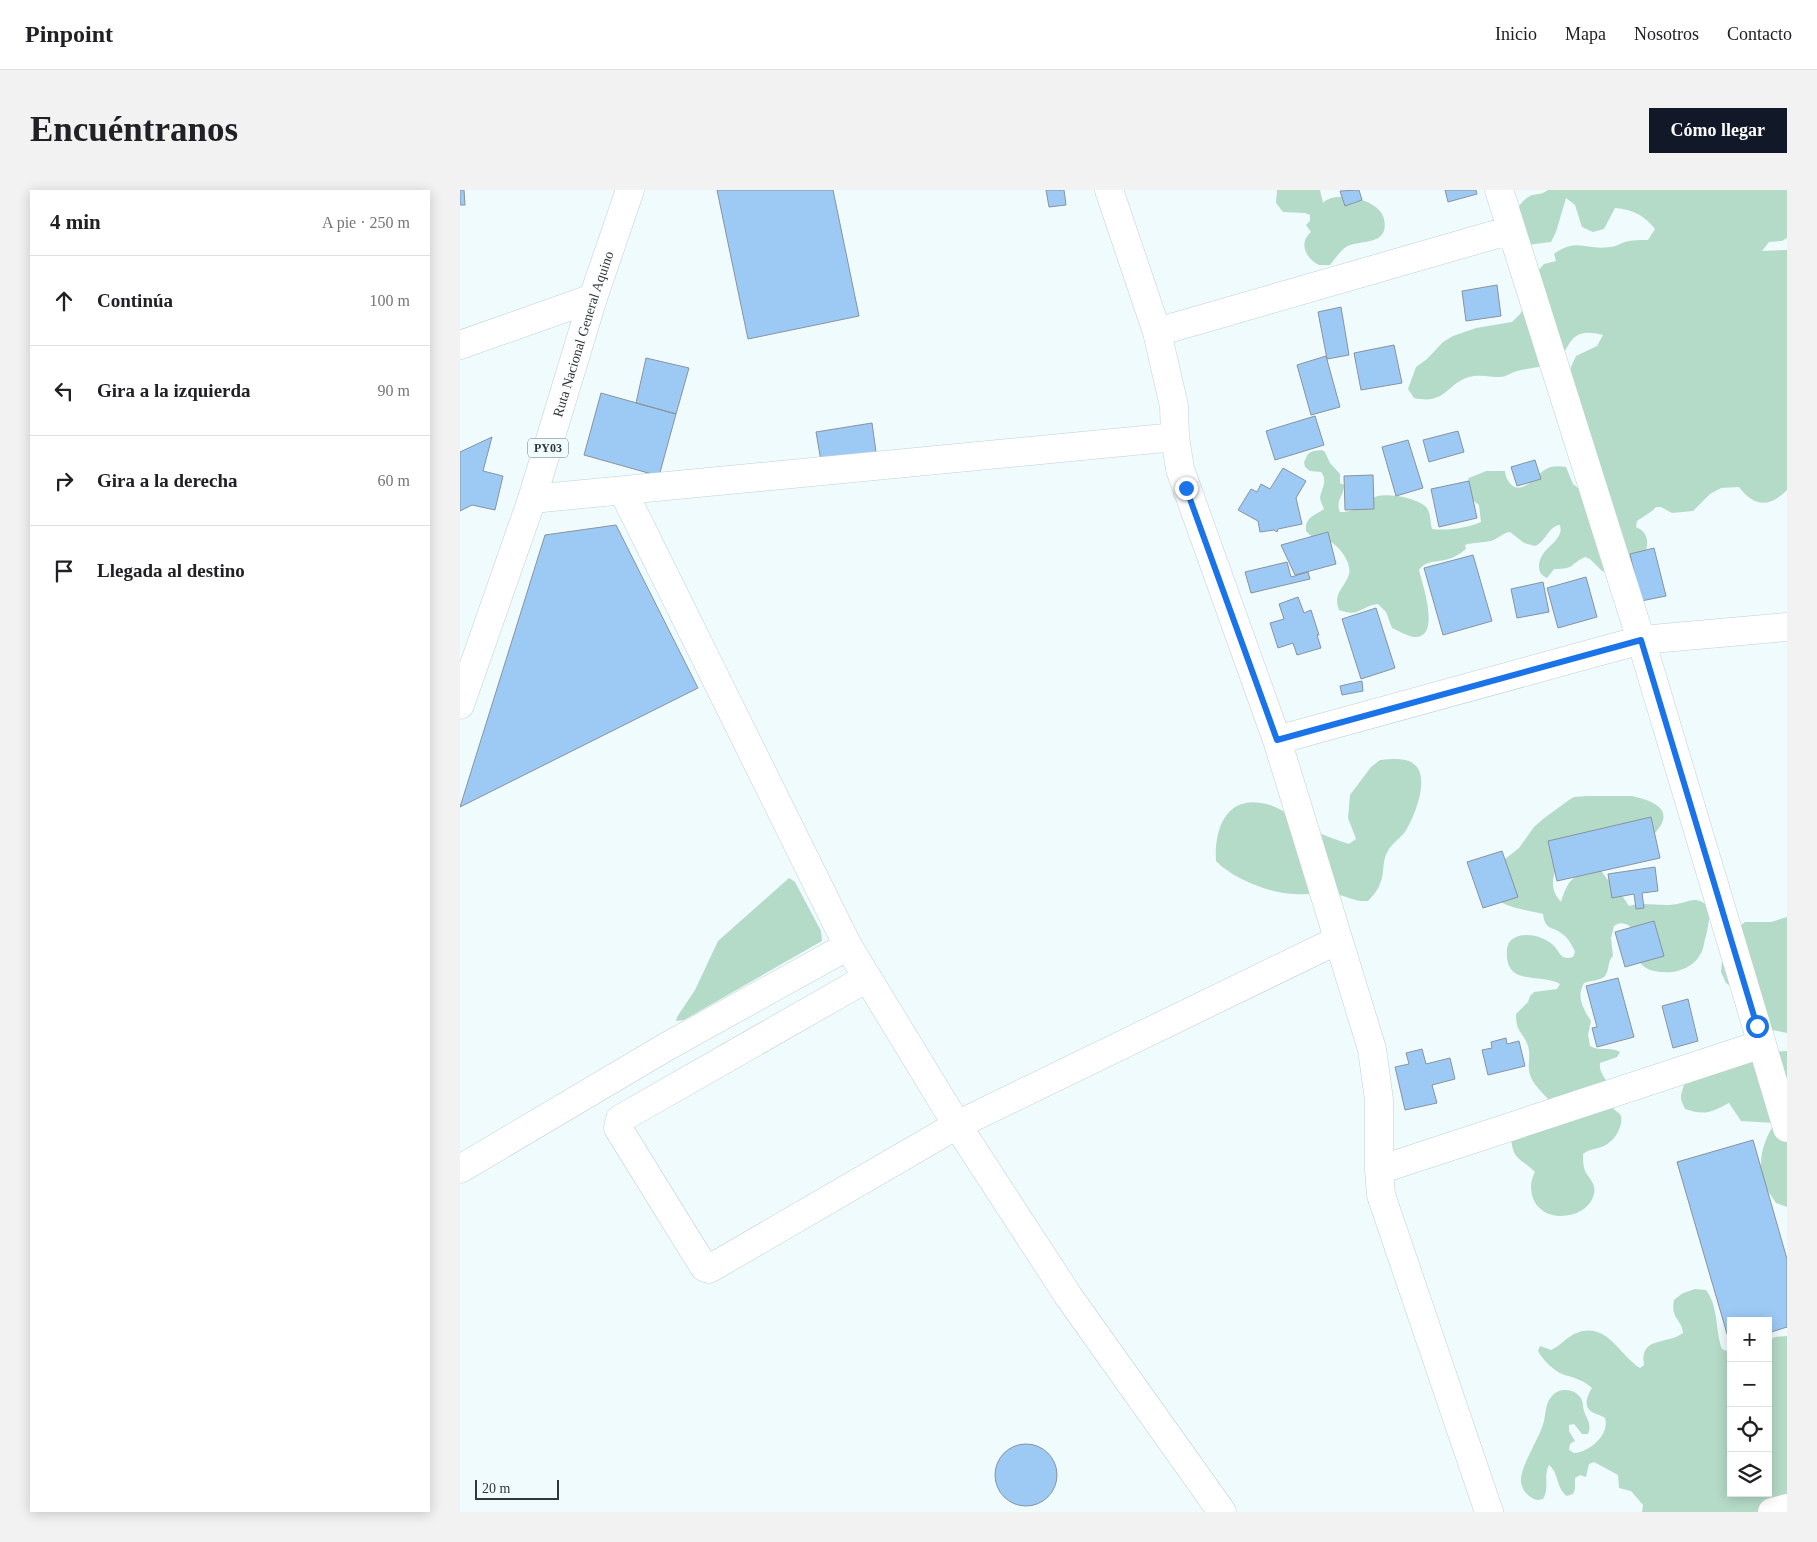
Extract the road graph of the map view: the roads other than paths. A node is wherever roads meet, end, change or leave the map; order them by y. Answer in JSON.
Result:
{"nodes":[{"id":1,"x":630,"y":190,"type":"edge"},
{"id":2,"x":1109,"y":190,"type":"edge"},
{"id":3,"x":1499,"y":190,"type":"edge"},
{"id":4,"x":1511,"y":230,"type":"junction"},
{"id":5,"x":593,"y":298,"type":"junction"},
{"id":6,"x":1157,"y":332,"type":"junction"},
{"id":7,"x":460,"y":345,"type":"edge"},
{"id":8,"x":1175,"y":437,"type":"junction"},
{"id":9,"x":623,"y":491,"type":"junction"},
{"id":10,"x":532,"y":500,"type":"junction"},
{"id":11,"x":1787,"y":627,"type":"edge"},
{"id":12,"x":1641,"y":640,"type":"junction"},
{"id":13,"x":460,"y":705,"type":"edge"},
{"id":14,"x":1277,"y":740,"type":"junction"},
{"id":15,"x":1338,"y":940,"type":"junction"},
{"id":16,"x":848,"y":946,"type":"junction"},
{"id":17,"x":867,"y":978,"type":"junction"},
{"id":18,"x":1762,"y":1044,"type":"junction"},
{"id":19,"x":957,"y":1125,"type":"junction"},
{"id":20,"x":1787,"y":1128,"type":"edge"},
{"id":21,"x":460,"y":1169,"type":"edge"},
{"id":22,"x":1378,"y":1170,"type":"junction"},
{"id":23,"x":1787,"y":1508,"type":"edge"},
{"id":24,"x":1222,"y":1512,"type":"edge"},
{"id":25,"x":1489,"y":1512,"type":"edge"},
{"id":26,"x":1772,"y":1512,"type":"edge"}],
"edges":[{"from":1,"to":5,"type":"main road","name":"Ruta Nacional General Aquino","number":"PY03"},
{"from":2,"to":6,"type":"main road"},
{"from":3,"to":4,"type":"main road"},
{"from":4,"to":6,"type":"main road"},
{"from":4,"to":12,"type":"main road"},
{"from":5,"to":7,"type":"main road"},
{"from":5,"to":10,"type":"main road","name":"Ruta Nacional General Aquino","number":"PY03"},
{"from":6,"to":8,"type":"main road"},
{"from":8,"to":9,"type":"main road"},
{"from":8,"to":14,"type":"main road"},
{"from":9,"to":10,"type":"main road"},
{"from":9,"to":16,"type":"main road"},
{"from":10,"to":13,"type":"main road","name":"Ruta Nacional General Aquino","number":"PY03"},
{"from":11,"to":12,"type":"main road"},
{"from":12,"to":14,"type":"main road"},
{"from":12,"to":18,"type":"main road"},
{"from":14,"to":15,"type":"main road"},
{"from":15,"to":19,"type":"main road"},
{"from":15,"to":22,"type":"main road"},
{"from":16,"to":17,"type":"main road"},
{"from":16,"to":21,"type":"main road"},
{"from":17,"to":19,"type":"main road"},
{"from":17,"to":19,"type":"main road"},
{"from":18,"to":20,"type":"main road"},
{"from":18,"to":22,"type":"main road"},
{"from":19,"to":24,"type":"main road"},
{"from":22,"to":25,"type":"main road"},
{"from":23,"to":26,"type":"main road"}]}
